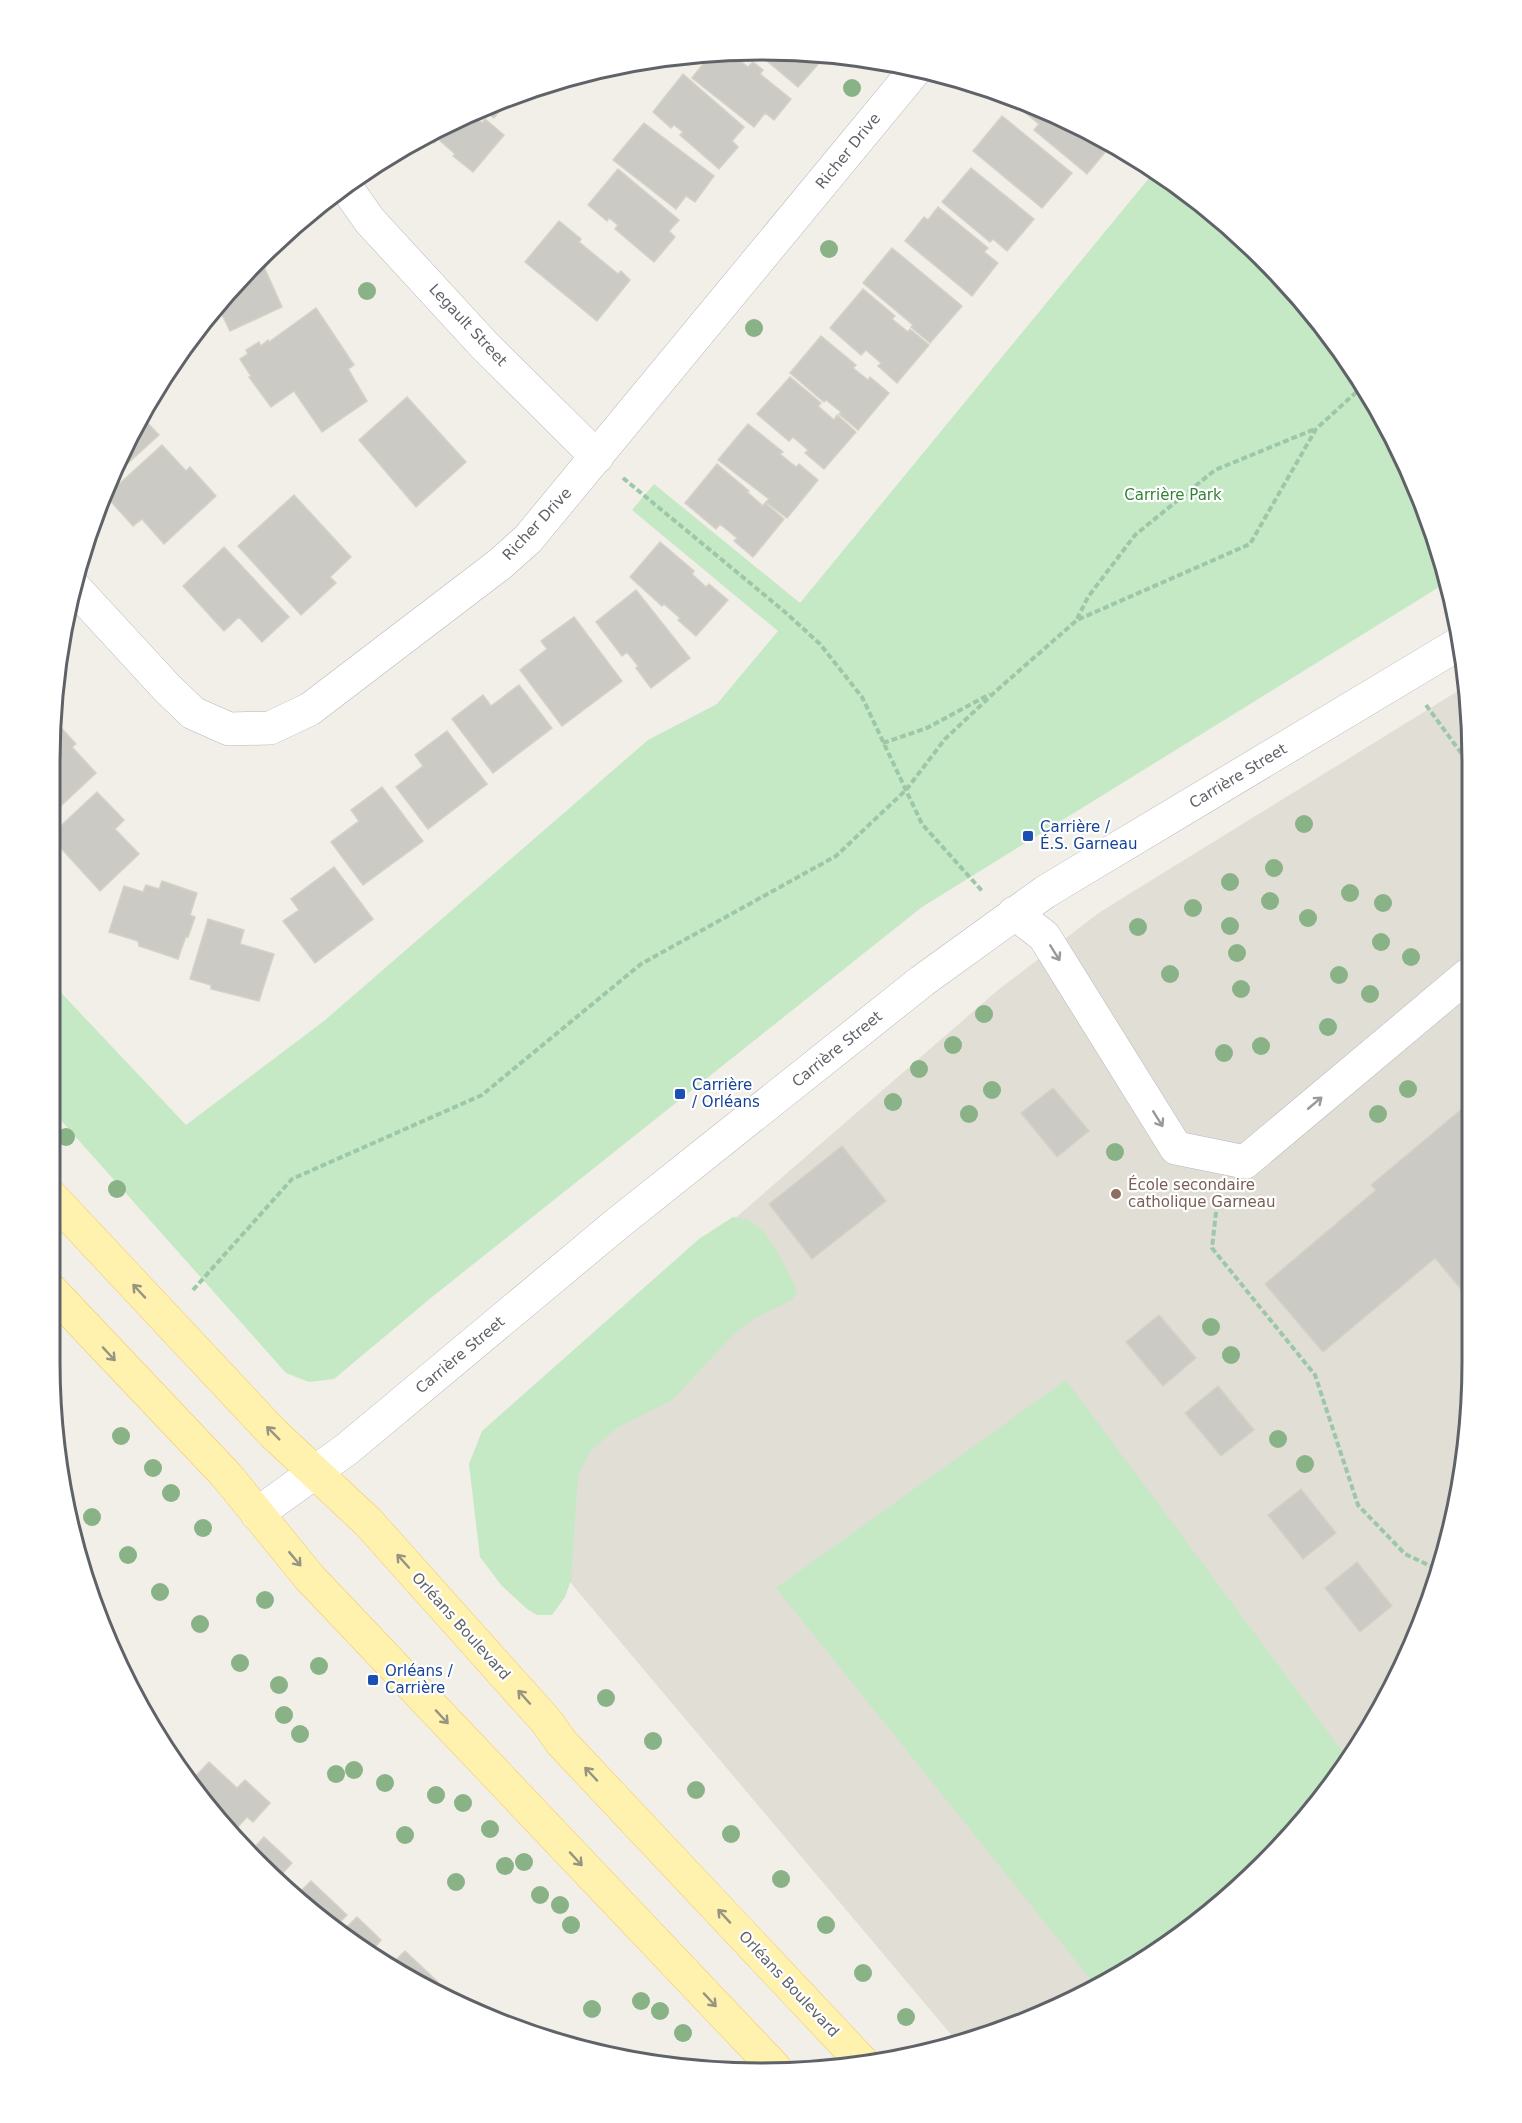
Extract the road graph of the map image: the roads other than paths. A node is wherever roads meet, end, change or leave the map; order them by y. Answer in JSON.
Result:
{"nodes":[{"id":1,"x":910,"y":76,"type":"edge"},
{"id":2,"x":350,"y":193,"type":"edge"},
{"id":3,"x":597,"y":457,"type":"junction"},
{"id":4,"x":80,"y":594,"type":"edge"},
{"id":5,"x":1453,"y":647,"type":"edge"},
{"id":6,"x":1010,"y":916,"type":"junction"},
{"id":7,"x":1462,"y":980,"type":"edge"},
{"id":8,"x":60,"y":1206,"type":"edge"},
{"id":9,"x":60,"y":1300,"type":"edge"},
{"id":10,"x":316,"y":1473,"type":"junction"},
{"id":11,"x":257,"y":1514,"type":"junction"},
{"id":12,"x":857,"y":2056,"type":"edge"},
{"id":13,"x":770,"y":2063,"type":"edge"}],
"edges":[{"from":1,"to":3,"type":"street","name":"Richer Drive"},
{"from":2,"to":3,"type":"street","name":"Legault Street"},
{"from":3,"to":4,"type":"street","name":"Richer Drive"},
{"from":5,"to":6,"type":"street","name":"Carrière Street"},
{"from":6,"to":7,"type":"street","one_way":true},
{"from":6,"to":10,"type":"street","name":"Carrière Street"},
{"from":10,"to":8,"type":"main road","name":"Orléans Boulevard","one_way":true},
{"from":9,"to":11,"type":"main road","one_way":true},
{"from":10,"to":11,"type":"street","name":"Carrière Street"},
{"from":12,"to":10,"type":"main road","name":"Orléans Boulevard","one_way":true},
{"from":11,"to":13,"type":"main road","one_way":true}]}
